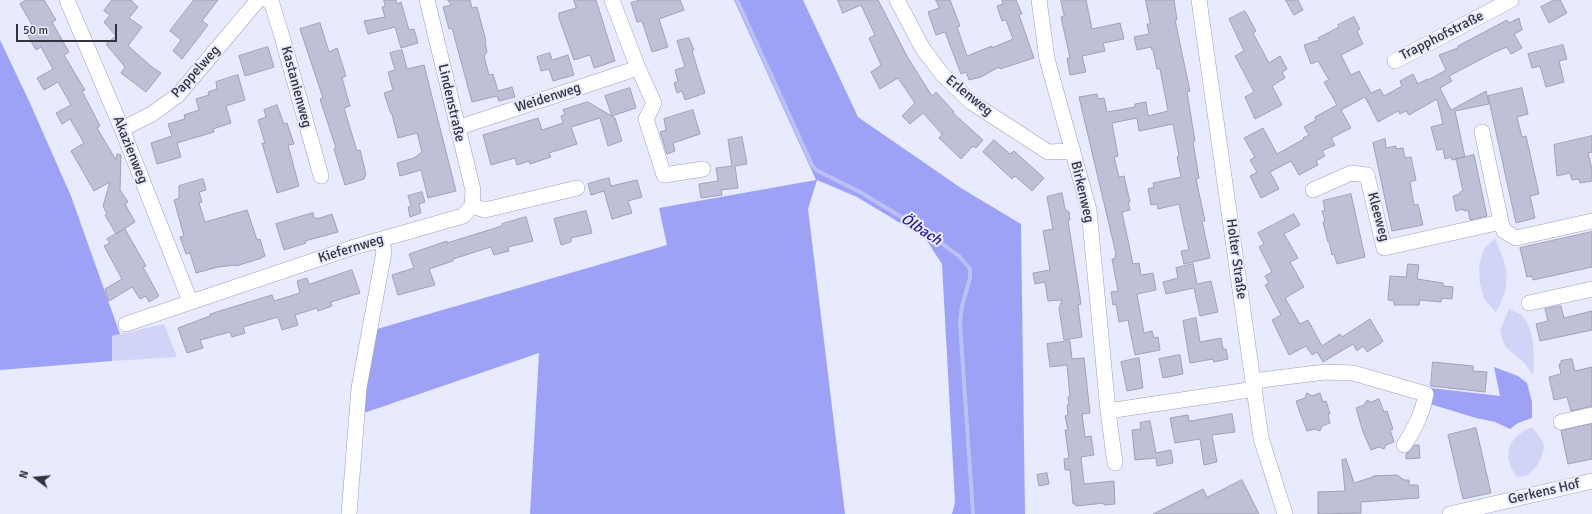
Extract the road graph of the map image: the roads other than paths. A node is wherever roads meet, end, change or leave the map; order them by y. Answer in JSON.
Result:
{"nodes":[{"id":1,"x":67,"y":0,"type":"edge"},
{"id":2,"x":258,"y":0,"type":"edge"},
{"id":3,"x":268,"y":0,"type":"edge"},
{"id":4,"x":427,"y":0,"type":"edge"},
{"id":5,"x":612,"y":0,"type":"edge"},
{"id":6,"x":897,"y":0,"type":"edge"},
{"id":7,"x":1039,"y":0,"type":"edge"},
{"id":8,"x":1199,"y":0,"type":"edge"},
{"id":9,"x":1512,"y":0,"type":"edge"},
{"id":10,"x":1394,"y":61,"type":"dead end"},
{"id":11,"x":638,"y":68,"type":"junction"},
{"id":12,"x":457,"y":128,"type":"junction"},
{"id":13,"x":122,"y":129,"type":"junction"},
{"id":14,"x":1482,"y":132,"type":"dead end"},
{"id":15,"x":1073,"y":151,"type":"junction"},
{"id":16,"x":703,"y":169,"type":"dead end"},
{"id":17,"x":320,"y":176,"type":"dead end"},
{"id":18,"x":576,"y":188,"type":"dead end"},
{"id":19,"x":1313,"y":190,"type":"dead end"},
{"id":20,"x":472,"y":206,"type":"junction"},
{"id":21,"x":1592,"y":221,"type":"edge"},
{"id":22,"x":1500,"y":222,"type":"junction"},
{"id":23,"x":381,"y":240,"type":"junction"},
{"id":24,"x":1592,"y":289,"type":"edge"},
{"id":25,"x":190,"y":301,"type":"junction"},
{"id":26,"x":1529,"y":303,"type":"dead end"},
{"id":27,"x":126,"y":324,"type":"dead end"},
{"id":28,"x":1254,"y":385,"type":"junction"},
{"id":29,"x":1108,"y":411,"type":"junction"},
{"id":30,"x":1592,"y":415,"type":"edge"},
{"id":31,"x":1561,"y":422,"type":"dead end"},
{"id":32,"x":1404,"y":445,"type":"dead end"},
{"id":33,"x":1115,"y":463,"type":"dead end"},
{"id":34,"x":1592,"y":481,"type":"edge"},
{"id":35,"x":349,"y":514,"type":"edge"},
{"id":36,"x":1285,"y":514,"type":"edge"},
{"id":37,"x":1450,"y":514,"type":"edge"}],
"edges":[{"from":1,"to":13,"type":"street","name":"Akazienweg"},
{"from":2,"to":13,"type":"street","name":"Pappelweg"},
{"from":3,"to":17,"type":"street","name":"Kastanienweg"},
{"from":4,"to":12,"type":"street","name":"Lindenstraße"},
{"from":5,"to":11,"type":"street"},
{"from":6,"to":15,"type":"street","name":"Erlenweg"},
{"from":7,"to":15,"type":"street","name":"Birkenweg"},
{"from":8,"to":28,"type":"street","name":"Holter Straße"},
{"from":9,"to":10,"type":"street","name":"Trapphofstraße"},
{"from":11,"to":12,"type":"street","name":"Weidenweg"},
{"from":11,"to":16,"type":"street"},
{"from":12,"to":20,"type":"street","name":"Lindenstraße"},
{"from":13,"to":25,"type":"street","name":"Akazienweg"},
{"from":14,"to":22,"type":"street"},
{"from":15,"to":29,"type":"street","name":"Birkenweg"},
{"from":18,"to":20,"type":"street"},
{"from":19,"to":22,"type":"street","name":"Kleeweg"},
{"from":20,"to":23,"type":"street","name":"Kiefernweg"},
{"from":21,"to":22,"type":"street"},
{"from":23,"to":25,"type":"street","name":"Kiefernweg"},
{"from":23,"to":35,"type":"street"},
{"from":24,"to":26,"type":"street"},
{"from":25,"to":27,"type":"street","name":"Kiefernweg"},
{"from":28,"to":29,"type":"street"},
{"from":28,"to":32,"type":"street"},
{"from":28,"to":36,"type":"street","name":"Holter Straße"},
{"from":29,"to":33,"type":"street","name":"Birkenweg"},
{"from":30,"to":31,"type":"street"},
{"from":34,"to":37,"type":"street","name":"Gerkens Hof"}]}
